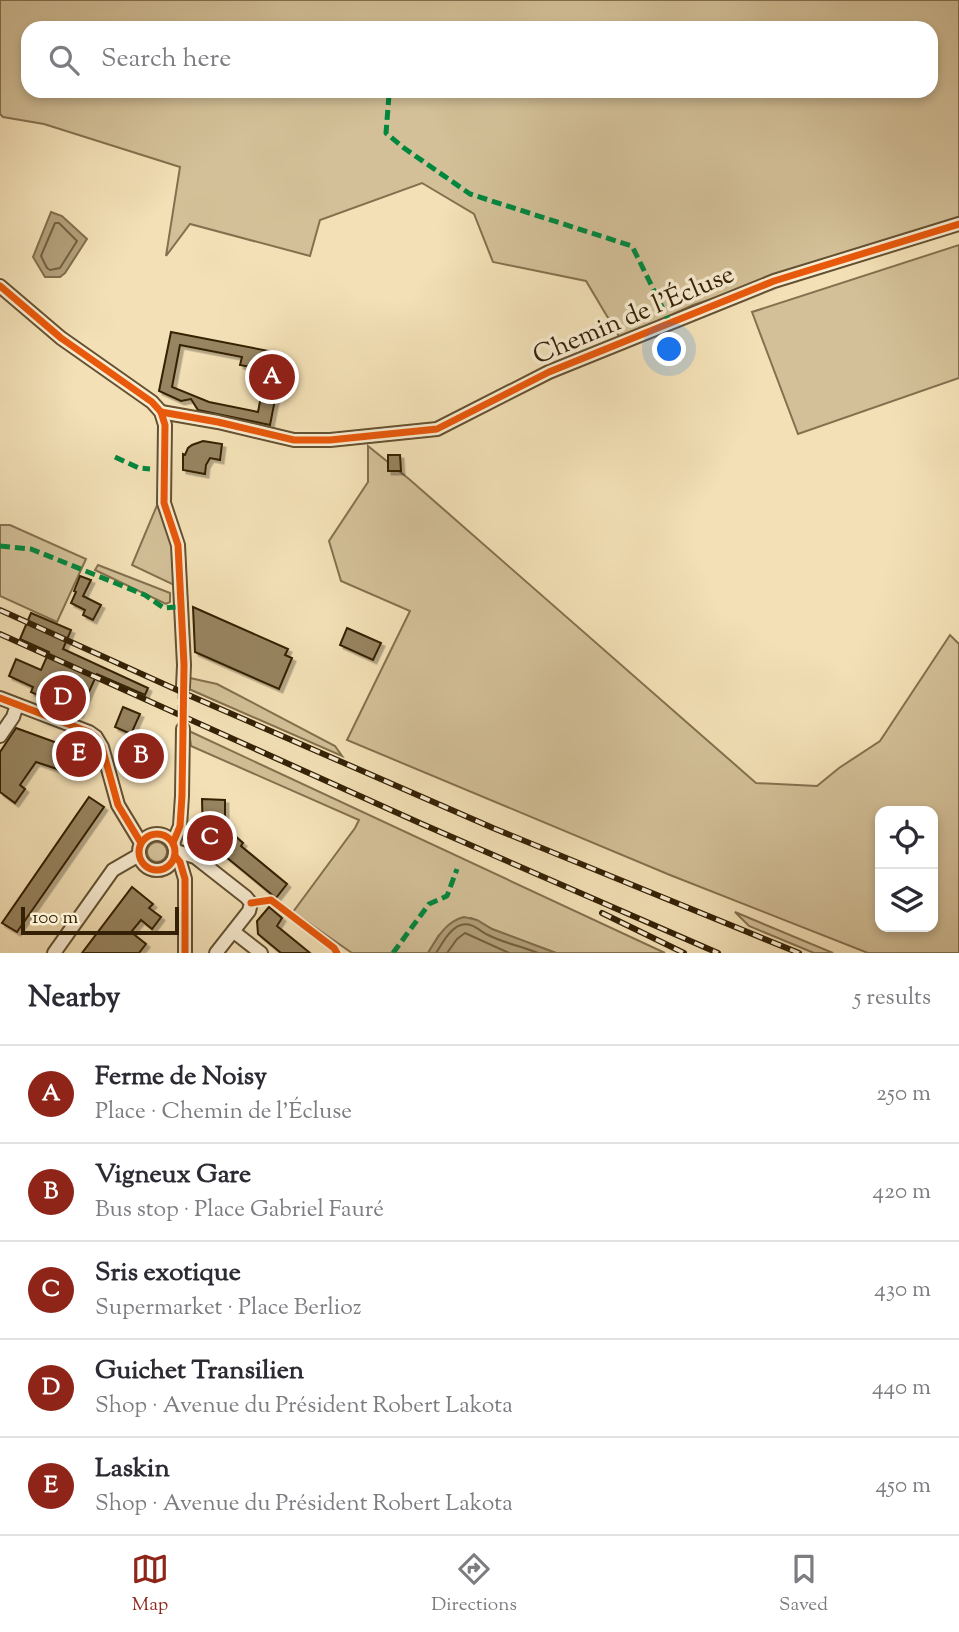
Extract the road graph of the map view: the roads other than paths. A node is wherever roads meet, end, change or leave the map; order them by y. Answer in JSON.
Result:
{"nodes":[{"id":1,"x":959,"y":224,"type":"edge"},
{"id":2,"x":0,"y":286,"type":"edge"},
{"id":3,"x":161,"y":412,"type":"junction"},
{"id":4,"x":183,"y":687,"type":"tunnel mouth"},
{"id":5,"x":0,"y":698,"type":"edge"},
{"id":6,"x":18,"y":705,"type":"junction"},
{"id":7,"x":183,"y":729,"type":"tunnel mouth"},
{"id":8,"x":0,"y":736,"type":"edge"},
{"id":9,"x":130,"y":823,"type":"junction"},
{"id":10,"x":154,"y":834,"type":"junction"},
{"id":11,"x":140,"y":849,"type":"junction"},
{"id":12,"x":173,"y":854,"type":"junction"},
{"id":13,"x":234,"y":932,"type":"junction"},
{"id":14,"x":54,"y":953,"type":"edge"},
{"id":15,"x":185,"y":953,"type":"edge"},
{"id":16,"x":216,"y":953,"type":"edge"},
{"id":17,"x":261,"y":953,"type":"edge"}],
"edges":[{"from":1,"to":3,"type":"street","name":"Chemin de l'Écluse"},
{"from":2,"to":3,"type":"street"},
{"from":3,"to":4,"type":"street"},
{"from":5,"to":6,"type":"street"},
{"from":6,"to":8,"type":"street"},
{"from":6,"to":9,"type":"street"},
{"from":7,"to":12,"type":"street"},
{"from":9,"to":10,"type":"street"},
{"from":9,"to":11,"type":"street"},
{"from":10,"to":11,"type":"street"},
{"from":10,"to":12,"type":"street"},
{"from":11,"to":12,"type":"street"},
{"from":11,"to":14,"type":"street"},
{"from":12,"to":13,"type":"street"},
{"from":12,"to":15,"type":"street"},
{"from":13,"to":16,"type":"street"},
{"from":13,"to":17,"type":"street"}]}
